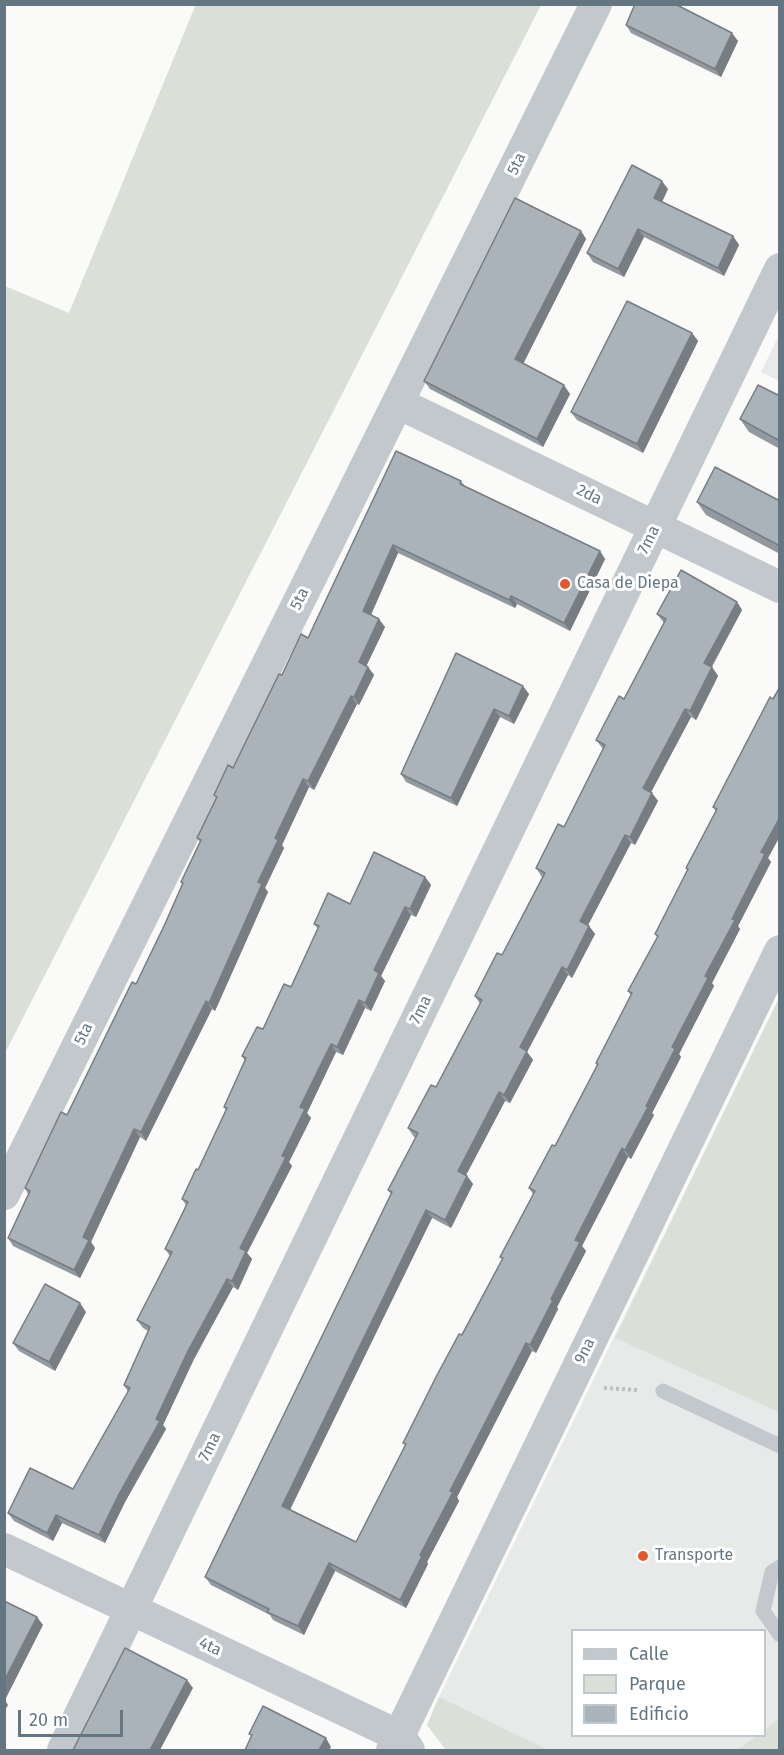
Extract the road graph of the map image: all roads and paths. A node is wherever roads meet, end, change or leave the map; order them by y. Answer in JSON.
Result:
{"nodes":[{"id":1,"x":596,"y":4,"type":"edge"},
{"id":2,"x":780,"y":269,"type":"edge"},
{"id":3,"x":398,"y":403,"type":"junction"},
{"id":4,"x":655,"y":527,"type":"junction"},
{"id":5,"x":780,"y":587,"type":"edge"},
{"id":6,"x":780,"y":951,"type":"edge"},
{"id":7,"x":4,"y":1194,"type":"edge"},
{"id":8,"x":568,"y":1387,"type":"junction"},
{"id":9,"x":663,"y":1391,"type":"joint"},
{"id":10,"x":780,"y":1446,"type":"edge"},
{"id":11,"x":4,"y":1550,"type":"edge"},
{"id":12,"x":780,"y":1567,"type":"edge"},
{"id":13,"x":131,"y":1610,"type":"junction"},
{"id":14,"x":780,"y":1635,"type":"edge"},
{"id":15,"x":400,"y":1746,"type":"edge"},
{"id":16,"x":63,"y":1750,"type":"edge"}],
"edges":[{"from":1,"to":3,"type":"street","name":"5ta"},
{"from":2,"to":4,"type":"street","name":"7ma"},
{"from":3,"to":4,"type":"street","name":"2da"},
{"from":3,"to":7,"type":"street","name":"5ta"},
{"from":4,"to":5,"type":"street","name":"2da"},
{"from":4,"to":13,"type":"street","name":"7ma"},
{"from":6,"to":8,"type":"street","name":"9na"},
{"from":8,"to":9,"type":"path"},
{"from":8,"to":15,"type":"street","name":"9na"},
{"from":9,"to":10,"type":"lane"},
{"from":11,"to":13,"type":"street","name":"4ta"},
{"from":12,"to":14,"type":"lane"},
{"from":13,"to":15,"type":"street","name":"4ta"},
{"from":13,"to":16,"type":"street","name":"7ma"}]}
